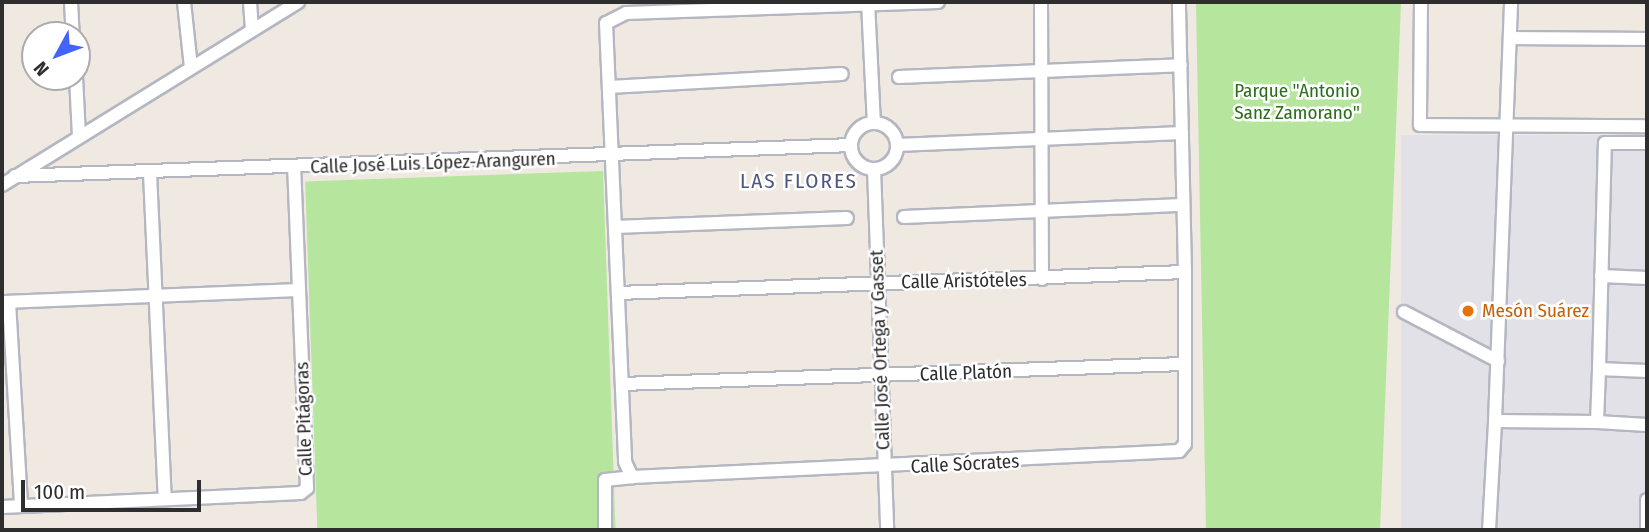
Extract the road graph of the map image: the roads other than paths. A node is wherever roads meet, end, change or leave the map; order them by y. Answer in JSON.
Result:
{"nodes":[{"id":1,"x":71,"y":2,"type":"edge"},
{"id":2,"x":184,"y":2,"type":"edge"},
{"id":3,"x":250,"y":2,"type":"edge"},
{"id":4,"x":298,"y":2,"type":"edge"},
{"id":5,"x":938,"y":2,"type":"edge"},
{"id":6,"x":1041,"y":2,"type":"edge"},
{"id":7,"x":1179,"y":2,"type":"edge"},
{"id":8,"x":1420,"y":2,"type":"edge"},
{"id":9,"x":1511,"y":2,"type":"edge"},
{"id":10,"x":868,"y":3,"type":"edge"},
{"id":11,"x":72,"y":21,"type":"edge"},
{"id":12,"x":253,"y":30,"type":"junction"},
{"id":13,"x":1510,"y":38,"type":"junction"},
{"id":14,"x":1647,"y":39,"type":"edge"},
{"id":15,"x":1181,"y":65,"type":"junction"},
{"id":16,"x":191,"y":67,"type":"junction"},
{"id":17,"x":1042,"y":71,"type":"junction"},
{"id":18,"x":842,"y":74,"type":"dead end"},
{"id":19,"x":899,"y":77,"type":"dead end"},
{"id":20,"x":609,"y":87,"type":"junction"},
{"id":21,"x":77,"y":91,"type":"edge"},
{"id":22,"x":874,"y":123,"type":"junction"},
{"id":23,"x":1510,"y":126,"type":"junction"},
{"id":24,"x":1647,"y":127,"type":"edge"},
{"id":25,"x":1182,"y":133,"type":"junction"},
{"id":26,"x":79,"y":136,"type":"junction"},
{"id":27,"x":1038,"y":139,"type":"junction"},
{"id":28,"x":1647,"y":143,"type":"edge"},
{"id":29,"x":851,"y":145,"type":"junction"},
{"id":30,"x":897,"y":145,"type":"junction"},
{"id":31,"x":614,"y":155,"type":"junction"},
{"id":32,"x":294,"y":169,"type":"junction"},
{"id":33,"x":874,"y":169,"type":"junction"},
{"id":34,"x":150,"y":173,"type":"junction"},
{"id":35,"x":15,"y":176,"type":"junction"},
{"id":36,"x":2,"y":185,"type":"edge"},
{"id":37,"x":1182,"y":205,"type":"junction"},
{"id":38,"x":1040,"y":211,"type":"junction"},
{"id":39,"x":904,"y":217,"type":"dead end"},
{"id":40,"x":847,"y":218,"type":"dead end"},
{"id":41,"x":615,"y":227,"type":"junction"},
{"id":42,"x":1185,"y":272,"type":"junction"},
{"id":43,"x":1601,"y":276,"type":"junction"},
{"id":44,"x":1647,"y":278,"type":"edge"},
{"id":45,"x":1042,"y":279,"type":"junction"},
{"id":46,"x":878,"y":282,"type":"junction"},
{"id":47,"x":299,"y":290,"type":"junction"},
{"id":48,"x":618,"y":293,"type":"junction"},
{"id":49,"x":155,"y":296,"type":"junction"},
{"id":50,"x":6,"y":302,"type":"edge"},
{"id":51,"x":1404,"y":312,"type":"dead end"},
{"id":52,"x":1497,"y":361,"type":"junction"},
{"id":53,"x":1184,"y":364,"type":"junction"},
{"id":54,"x":1599,"y":369,"type":"junction"},
{"id":55,"x":1647,"y":371,"type":"edge"},
{"id":56,"x":881,"y":376,"type":"junction"},
{"id":57,"x":622,"y":384,"type":"junction"},
{"id":58,"x":1494,"y":421,"type":"junction"},
{"id":59,"x":1597,"y":422,"type":"junction"},
{"id":60,"x":1647,"y":425,"type":"edge"},
{"id":61,"x":884,"y":467,"type":"junction"},
{"id":62,"x":630,"y":474,"type":"junction"},
{"id":63,"x":165,"y":499,"type":"junction"},
{"id":64,"x":1647,"y":500,"type":"edge"},
{"id":65,"x":21,"y":506,"type":"junction"},
{"id":66,"x":2,"y":507,"type":"edge"},
{"id":67,"x":605,"y":530,"type":"edge"},
{"id":68,"x":887,"y":530,"type":"edge"},
{"id":69,"x":1489,"y":530,"type":"edge"},
{"id":70,"x":1647,"y":530,"type":"edge"}],
"edges":[{"from":1,"to":11,"type":"street"},
{"from":2,"to":16,"type":"street"},
{"from":3,"to":12,"type":"street"},
{"from":4,"to":12,"type":"street"},
{"from":5,"to":10,"type":"street"},
{"from":6,"to":17,"type":"street"},
{"from":7,"to":15,"type":"street"},
{"from":8,"to":23,"type":"street"},
{"from":9,"to":13,"type":"street"},
{"from":10,"to":20,"type":"street"},
{"from":10,"to":22,"type":"street"},
{"from":12,"to":16,"type":"street"},
{"from":13,"to":14,"type":"street"},
{"from":13,"to":23,"type":"street"},
{"from":15,"to":17,"type":"street"},
{"from":15,"to":25,"type":"street"},
{"from":16,"to":26,"type":"street"},
{"from":17,"to":19,"type":"street"},
{"from":17,"to":27,"type":"street"},
{"from":18,"to":20,"type":"street"},
{"from":20,"to":31,"type":"street"},
{"from":21,"to":26,"type":"street"},
{"from":22,"to":29,"type":"street"},
{"from":22,"to":30,"type":"street"},
{"from":23,"to":24,"type":"street"},
{"from":23,"to":52,"type":"street"},
{"from":25,"to":27,"type":"street"},
{"from":25,"to":37,"type":"street"},
{"from":26,"to":35,"type":"street"},
{"from":27,"to":30,"type":"street"},
{"from":27,"to":38,"type":"street"},
{"from":28,"to":43,"type":"street"},
{"from":29,"to":31,"type":"street","name":"Calle José Luis López-Aranguren"},
{"from":29,"to":33,"type":"street"},
{"from":30,"to":33,"type":"street"},
{"from":31,"to":32,"type":"street","name":"Calle José Luis López-Aranguren"},
{"from":31,"to":41,"type":"street"},
{"from":32,"to":34,"type":"street","name":"Calle José Luis López-Aranguren"},
{"from":32,"to":47,"type":"street","name":"Calle Pitágoras"},
{"from":33,"to":46,"type":"street","name":"Calle José Ortega y Gasset"},
{"from":34,"to":35,"type":"street","name":"Calle José Luis López-Aranguren"},
{"from":34,"to":49,"type":"street"},
{"from":35,"to":36,"type":"street"},
{"from":37,"to":38,"type":"street"},
{"from":37,"to":42,"type":"street"},
{"from":38,"to":39,"type":"street"},
{"from":38,"to":45,"type":"street"},
{"from":40,"to":41,"type":"street"},
{"from":41,"to":48,"type":"street"},
{"from":42,"to":45,"type":"street","name":"Calle Aristóteles"},
{"from":42,"to":53,"type":"street"},
{"from":43,"to":44,"type":"street"},
{"from":43,"to":54,"type":"street"},
{"from":45,"to":46,"type":"street","name":"Calle Aristóteles"},
{"from":46,"to":48,"type":"street","name":"Calle Aristóteles"},
{"from":46,"to":56,"type":"street","name":"Calle José Ortega y Gasset"},
{"from":47,"to":49,"type":"street"},
{"from":47,"to":63,"type":"street","name":"Calle Pitágoras"},
{"from":48,"to":57,"type":"street"},
{"from":49,"to":50,"type":"street"},
{"from":49,"to":63,"type":"street"},
{"from":50,"to":65,"type":"street"},
{"from":51,"to":52,"type":"street"},
{"from":52,"to":58,"type":"street"},
{"from":53,"to":56,"type":"street","name":"Calle Platón"},
{"from":53,"to":61,"type":"street","name":"Calle Sócrates"},
{"from":54,"to":55,"type":"street"},
{"from":54,"to":59,"type":"street"},
{"from":56,"to":57,"type":"street","name":"Calle Platón"},
{"from":56,"to":61,"type":"street","name":"Calle José Ortega y Gasset"},
{"from":57,"to":62,"type":"street"},
{"from":58,"to":59,"type":"street"},
{"from":58,"to":69,"type":"street"},
{"from":59,"to":60,"type":"street"},
{"from":61,"to":62,"type":"street","name":"Calle Sócrates"},
{"from":61,"to":68,"type":"street","name":"Calle José Ortega y Gasset"},
{"from":62,"to":67,"type":"street","name":"Calle Sócrates"},
{"from":63,"to":65,"type":"street","name":"Calle Pitágoras"},
{"from":64,"to":70,"type":"street"},
{"from":65,"to":66,"type":"street","name":"Calle Pitágoras"}]}
